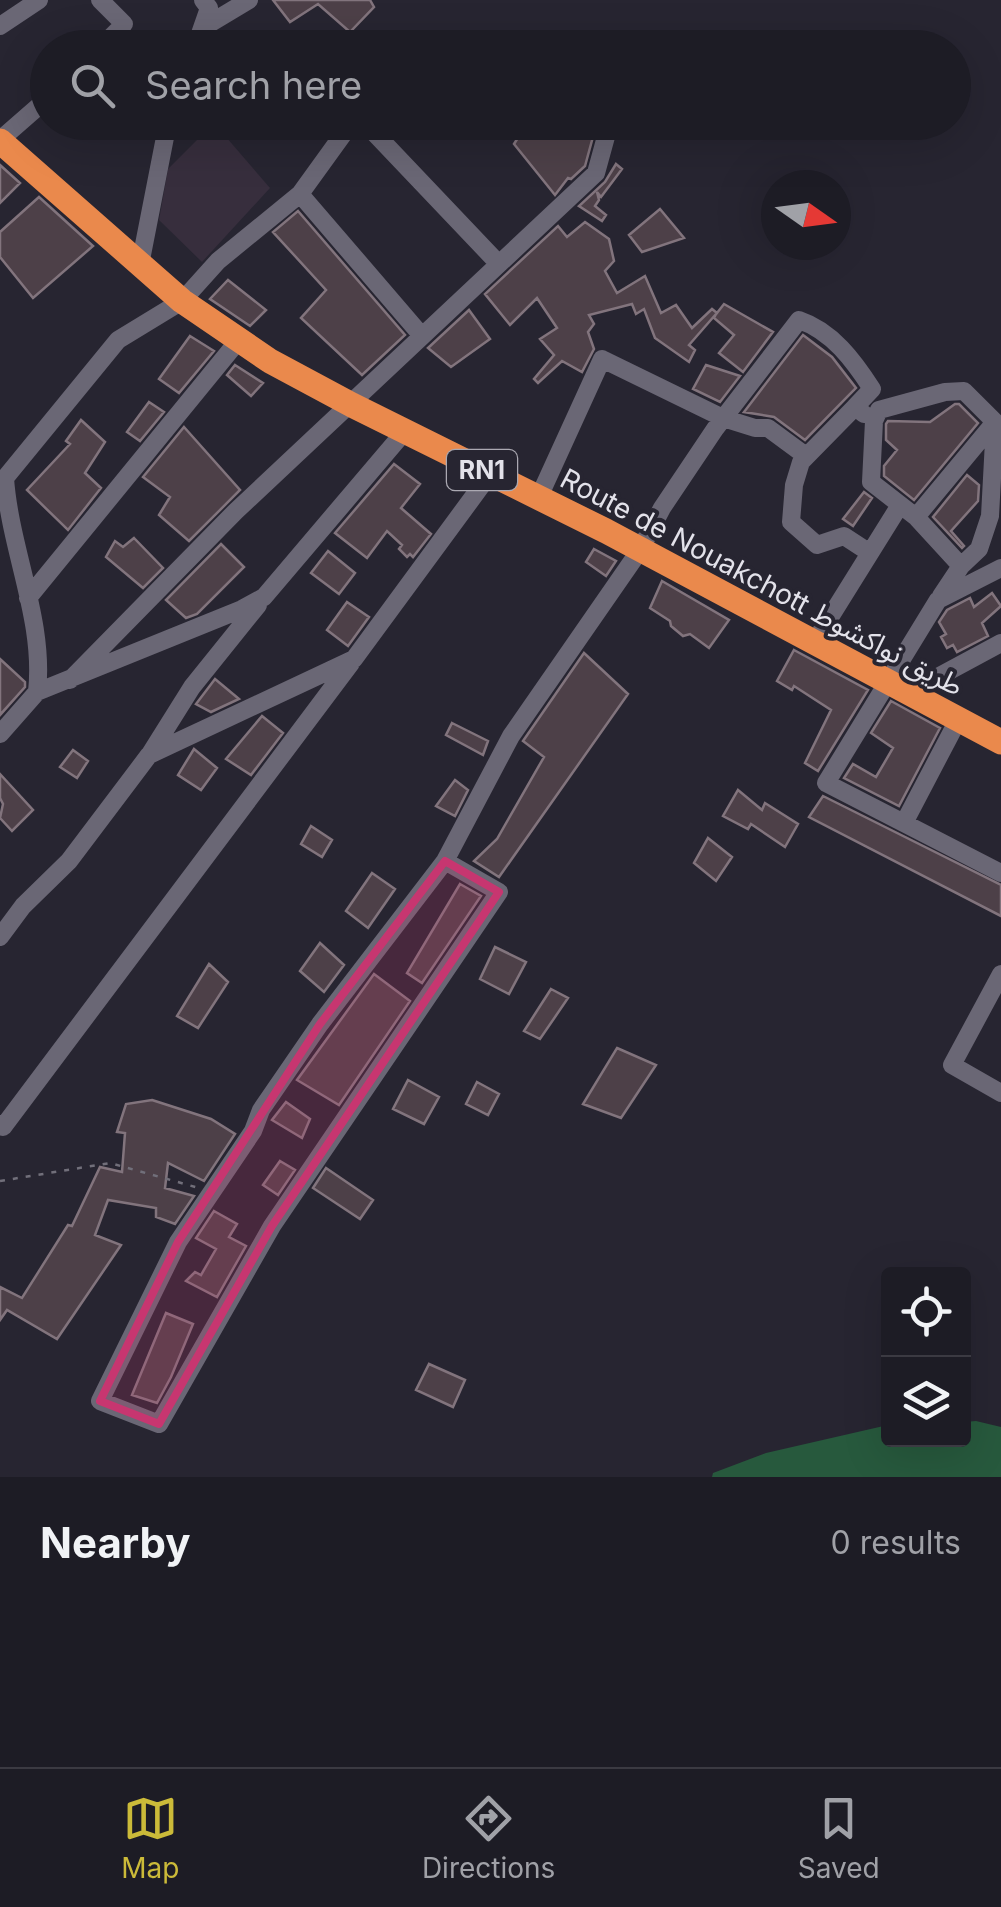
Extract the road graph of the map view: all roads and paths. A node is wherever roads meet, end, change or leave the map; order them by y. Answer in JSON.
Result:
{"nodes":[{"id":1,"x":38,"y":0,"type":"edge"},
{"id":2,"x":100,"y":0,"type":"edge"},
{"id":3,"x":204,"y":0,"type":"edge"},
{"id":4,"x":249,"y":0,"type":"edge"},
{"id":5,"x":0,"y":26,"type":"edge"},
{"id":6,"x":204,"y":27,"type":"junction"},
{"id":7,"x":118,"y":30,"type":"edge"},
{"id":8,"x":203,"y":30,"type":"edge"},
{"id":9,"x":30,"y":114,"type":"edge"},
{"id":10,"x":0,"y":140,"type":"edge"},
{"id":11,"x":164,"y":140,"type":"edge"},
{"id":12,"x":339,"y":140,"type":"edge"},
{"id":13,"x":381,"y":140,"type":"edge"},
{"id":14,"x":605,"y":140,"type":"edge"},
{"id":15,"x":300,"y":194,"type":"junction"},
{"id":16,"x":498,"y":262,"type":"junction"},
{"id":17,"x":140,"y":265,"type":"junction"},
{"id":18,"x":182,"y":301,"type":"junction"},
{"id":19,"x":422,"y":336,"type":"junction"},
{"id":20,"x":238,"y":341,"type":"junction"},
{"id":21,"x":352,"y":405,"type":"junction"},
{"id":22,"x":855,"y":407,"type":"junction"},
{"id":23,"x":722,"y":418,"type":"junction"},
{"id":24,"x":874,"y":421,"type":"junction"},
{"id":25,"x":995,"y":422,"type":"junction"},
{"id":26,"x":405,"y":431,"type":"junction"},
{"id":27,"x":806,"y":456,"type":"junction"},
{"id":28,"x":490,"y":474,"type":"junction"},
{"id":29,"x":538,"y":497,"type":"junction"},
{"id":30,"x":900,"y":505,"type":"junction"},
{"id":31,"x":916,"y":517,"type":"junction"},
{"id":32,"x":640,"y":550,"type":"junction"},
{"id":33,"x":870,"y":554,"type":"junction"},
{"id":34,"x":961,"y":566,"type":"junction"},
{"id":35,"x":1001,"y":568,"type":"edge"},
{"id":36,"x":264,"y":597,"type":"junction"},
{"id":37,"x":28,"y":598,"type":"junction"},
{"id":38,"x":938,"y":600,"type":"junction"},
{"id":39,"x":1001,"y":642,"type":"edge"},
{"id":40,"x":814,"y":643,"type":"junction"},
{"id":41,"x":354,"y":659,"type":"junction"},
{"id":42,"x":70,"y":680,"type":"junction"},
{"id":43,"x":899,"y":686,"type":"junction"},
{"id":44,"x":37,"y":692,"type":"junction"},
{"id":45,"x":958,"y":720,"type":"junction"},
{"id":46,"x":0,"y":734,"type":"edge"},
{"id":47,"x":1001,"y":742,"type":"edge"},
{"id":48,"x":149,"y":755,"type":"junction"},
{"id":49,"x":904,"y":822,"type":"junction"},
{"id":50,"x":444,"y":861,"type":"junction"},
{"id":51,"x":1001,"y":873,"type":"edge"},
{"id":52,"x":0,"y":937,"type":"edge"},
{"id":53,"x":1001,"y":974,"type":"edge"},
{"id":54,"x":1001,"y":1093,"type":"edge"},
{"id":55,"x":0,"y":1124,"type":"edge"},
{"id":56,"x":0,"y":1181,"type":"edge"},
{"id":57,"x":212,"y":1192,"type":"junction"}],
"edges":[{"from":1,"to":5,"type":"street"},
{"from":2,"to":7,"type":"street"},
{"from":3,"to":6,"type":"street"},
{"from":4,"to":6,"type":"street"},
{"from":6,"to":8,"type":"street"},
{"from":9,"to":10,"type":"street"},
{"from":10,"to":17,"type":"highway","name":"Route de Nouakchott طريق نواكشوط","number":"RN1"},
{"from":11,"to":17,"type":"street"},
{"from":12,"to":15,"type":"street"},
{"from":13,"to":16,"type":"street"},
{"from":14,"to":16,"type":"street"},
{"from":15,"to":18,"type":"street"},
{"from":15,"to":19,"type":"street"},
{"from":16,"to":19,"type":"street"},
{"from":17,"to":18,"type":"highway","name":"Route de Nouakchott طريق نواكشوط","number":"RN1"},
{"from":18,"to":20,"type":"highway","name":"Route de Nouakchott طريق نواكشوط","number":"RN1"},
{"from":18,"to":37,"type":"street"},
{"from":19,"to":21,"type":"street"},
{"from":20,"to":21,"type":"highway","name":"Route de Nouakchott طريق نواكشوط","number":"RN1"},
{"from":20,"to":37,"type":"street"},
{"from":21,"to":26,"type":"highway","name":"Route de Nouakchott طريق نواكشوط","number":"RN1"},
{"from":21,"to":42,"type":"street"},
{"from":22,"to":23,"type":"street"},
{"from":22,"to":24,"type":"street"},
{"from":22,"to":27,"type":"street"},
{"from":23,"to":27,"type":"street"},
{"from":23,"to":29,"type":"street"},
{"from":23,"to":32,"type":"street"},
{"from":24,"to":25,"type":"street"},
{"from":24,"to":30,"type":"street"},
{"from":25,"to":31,"type":"street"},
{"from":25,"to":34,"type":"street"},
{"from":26,"to":28,"type":"highway","name":"Route de Nouakchott طريق نواكشوط","number":"RN1"},
{"from":26,"to":36,"type":"street"},
{"from":27,"to":33,"type":"street"},
{"from":28,"to":29,"type":"highway","name":"Route de Nouakchott طريق نواكشوط","number":"RN1"},
{"from":28,"to":41,"type":"street"},
{"from":29,"to":32,"type":"highway","name":"Route de Nouakchott طريق نواكشوط","number":"RN1"},
{"from":30,"to":31,"type":"street"},
{"from":30,"to":33,"type":"street"},
{"from":31,"to":34,"type":"street"},
{"from":32,"to":40,"type":"highway","name":"Route de Nouakchott طريق نواكشوط","number":"RN1"},
{"from":32,"to":50,"type":"street"},
{"from":33,"to":40,"type":"street"},
{"from":34,"to":38,"type":"street"},
{"from":35,"to":38,"type":"street"},
{"from":36,"to":42,"type":"street"},
{"from":36,"to":48,"type":"street"},
{"from":37,"to":44,"type":"street"},
{"from":38,"to":43,"type":"street"},
{"from":39,"to":43,"type":"street"},
{"from":40,"to":43,"type":"highway","name":"Route de Nouakchott طريق نواكشوط","number":"RN1"},
{"from":41,"to":48,"type":"street"},
{"from":41,"to":55,"type":"street"},
{"from":42,"to":44,"type":"street"},
{"from":43,"to":45,"type":"highway","name":"Route de Nouakchott طريق نواكشوط","number":"RN1"},
{"from":43,"to":49,"type":"street"},
{"from":44,"to":46,"type":"street"},
{"from":45,"to":47,"type":"highway","name":"Route de Nouakchott طريق نواكشوط","number":"RN1"},
{"from":45,"to":49,"type":"street"},
{"from":48,"to":52,"type":"street"},
{"from":49,"to":51,"type":"street"},
{"from":50,"to":57,"type":"street"},
{"from":50,"to":57,"type":"street"},
{"from":53,"to":54,"type":"street"},
{"from":56,"to":57,"type":"path"}]}
